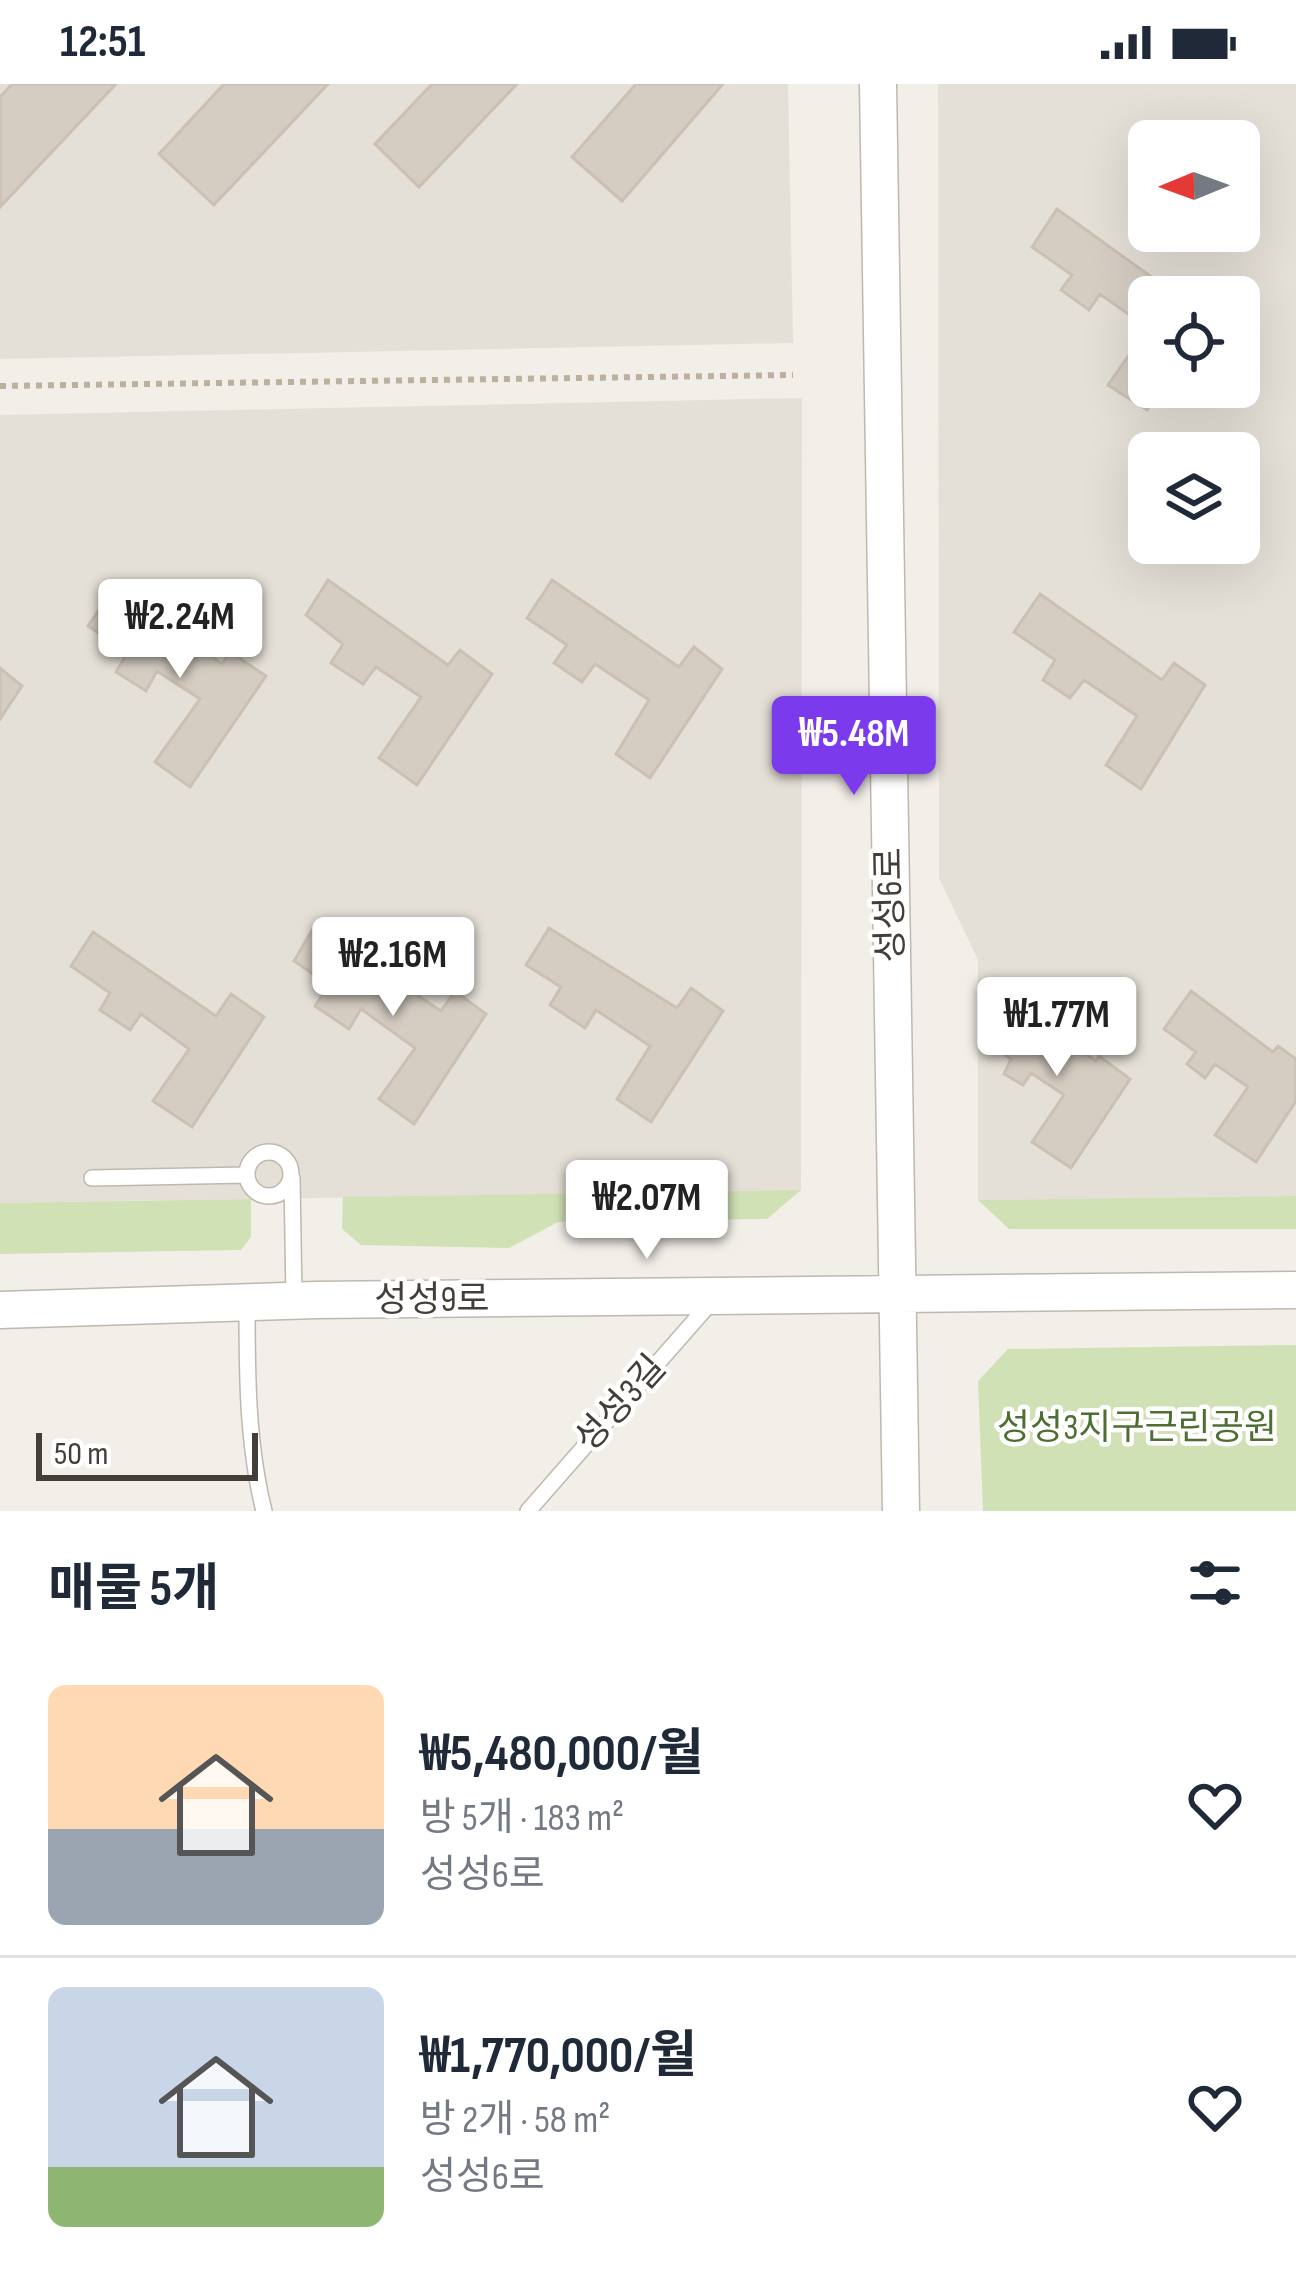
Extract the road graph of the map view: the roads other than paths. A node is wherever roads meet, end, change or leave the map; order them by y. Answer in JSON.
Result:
{"nodes":[{"id":1,"x":878,"y":84,"type":"edge"},
{"id":2,"x":247,"y":1175,"type":"junction"},
{"id":3,"x":292,"y":1176,"type":"junction"},
{"id":4,"x":92,"y":1178,"type":"dead end"},
{"id":5,"x":1296,"y":1291,"type":"edge"},
{"id":6,"x":897,"y":1293,"type":"junction"},
{"id":7,"x":714,"y":1298,"type":"junction"},
{"id":8,"x":294,"y":1301,"type":"junction"},
{"id":9,"x":247,"y":1302,"type":"junction"},
{"id":10,"x":0,"y":1310,"type":"edge"},
{"id":11,"x":264,"y":1511,"type":"edge"},
{"id":12,"x":528,"y":1511,"type":"edge"},
{"id":13,"x":901,"y":1511,"type":"edge"}],
"edges":[{"from":1,"to":6,"type":"street","name":"성성6로"},
{"from":2,"to":3,"type":"lane"},
{"from":2,"to":3,"type":"lane"},
{"from":2,"to":4,"type":"lane"},
{"from":3,"to":8,"type":"lane"},
{"from":5,"to":6,"type":"street","name":"성성9로"},
{"from":6,"to":7,"type":"street","name":"성성9로"},
{"from":6,"to":13,"type":"street","name":"성성6로"},
{"from":7,"to":8,"type":"street","name":"성성9로"},
{"from":7,"to":12,"type":"lane","name":"성성3길"},
{"from":8,"to":9,"type":"street","name":"성성9로"},
{"from":9,"to":10,"type":"street","name":"성성9로"},
{"from":9,"to":11,"type":"lane"}]}
